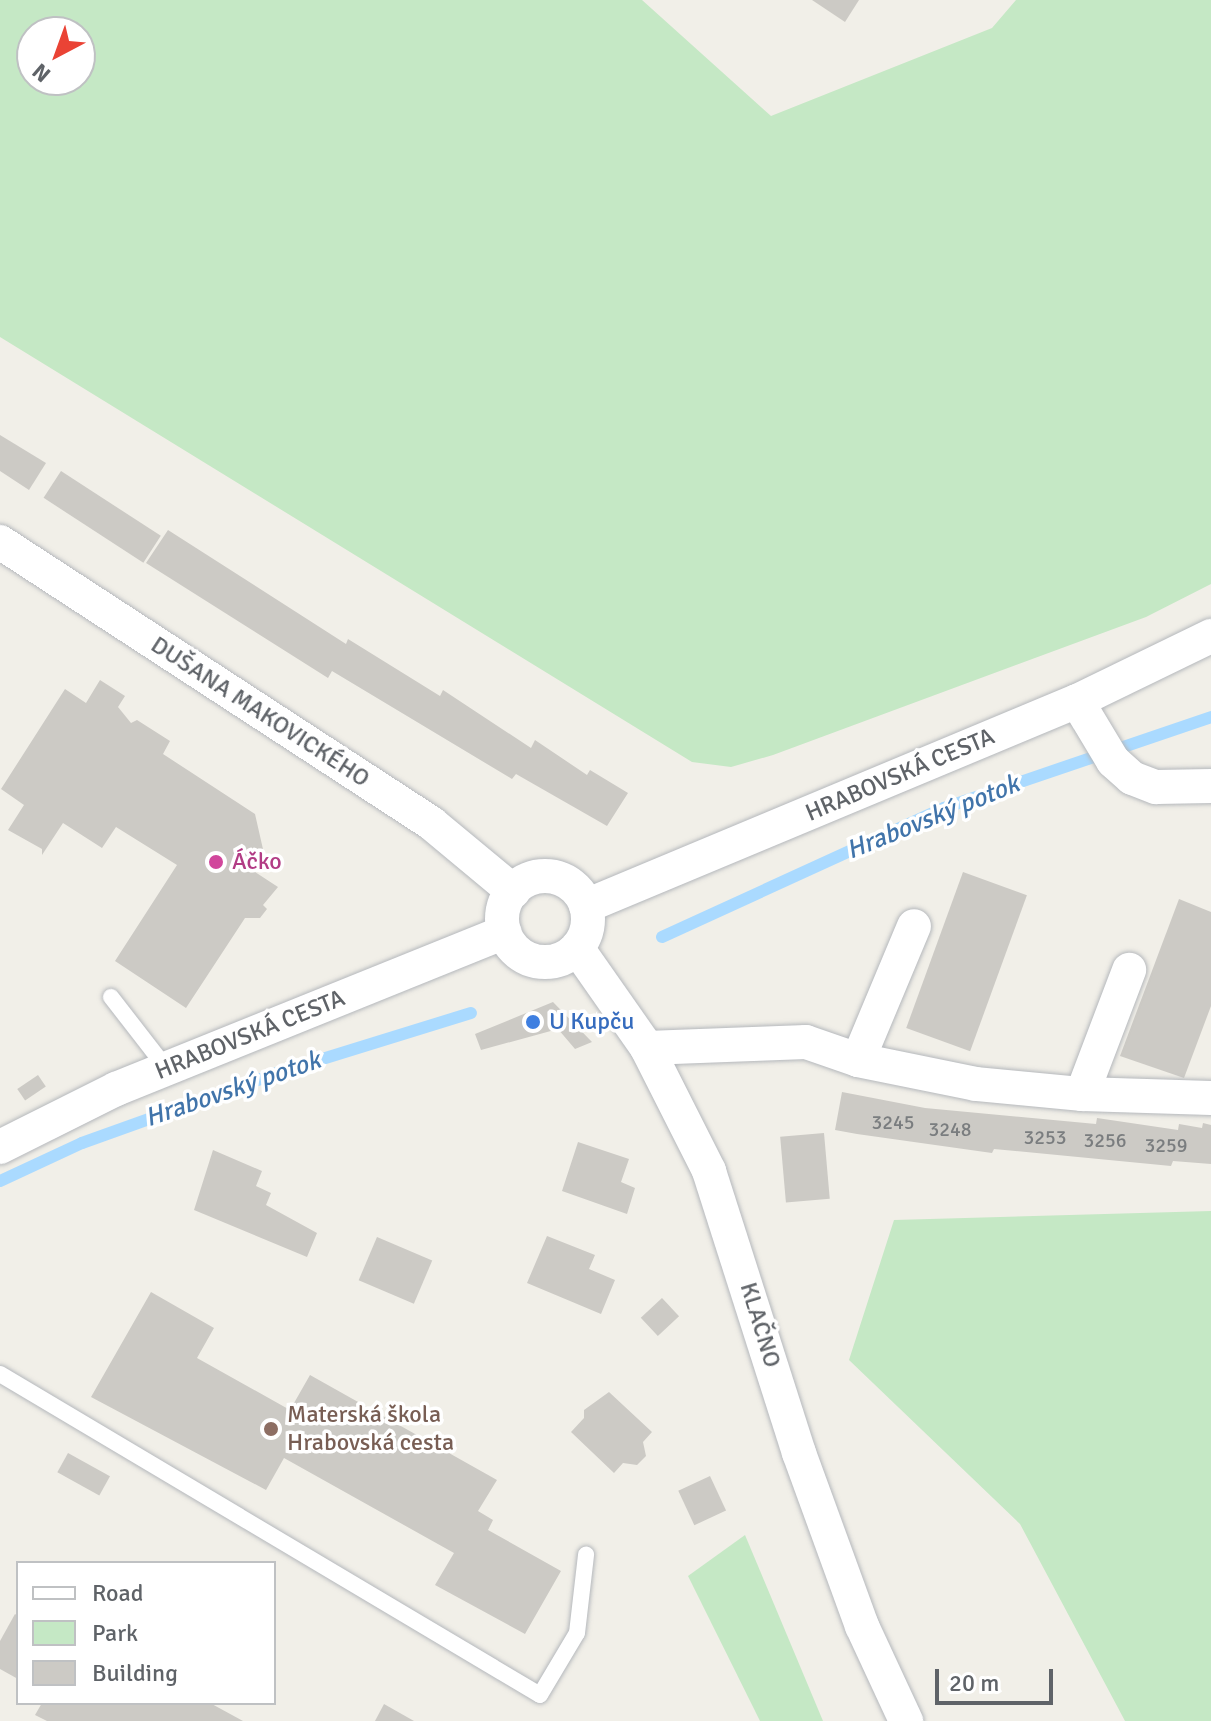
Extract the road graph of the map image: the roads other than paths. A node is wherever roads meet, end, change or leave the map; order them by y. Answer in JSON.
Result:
{"nodes":[{"id":1,"x":0,"y":542,"type":"edge"},
{"id":2,"x":1211,"y":636,"type":"edge"},
{"id":3,"x":1077,"y":701,"type":"junction"},
{"id":4,"x":1211,"y":786,"type":"edge"},
{"id":5,"x":513,"y":891,"type":"junction"},
{"id":6,"x":586,"y":906,"type":"junction"},
{"id":7,"x":914,"y":926,"type":"dead end"},
{"id":8,"x":504,"y":932,"type":"junction"},
{"id":9,"x":577,"y":948,"type":"junction"},
{"id":10,"x":1129,"y":970,"type":"dead end"},
{"id":11,"x":111,"y":997,"type":"dead end"},
{"id":12,"x":647,"y":1048,"type":"junction"},
{"id":13,"x":858,"y":1060,"type":"junction"},
{"id":14,"x":166,"y":1068,"type":"junction"},
{"id":15,"x":1082,"y":1094,"type":"junction"},
{"id":16,"x":1211,"y":1098,"type":"edge"},
{"id":17,"x":0,"y":1147,"type":"edge"},
{"id":18,"x":0,"y":1374,"type":"edge"},
{"id":19,"x":586,"y":1555,"type":"dead end"},
{"id":20,"x":906,"y":1721,"type":"edge"}],
"edges":[{"from":1,"to":5,"type":"street","name":"DUŠANA MAKOVICKÉHO"},
{"from":2,"to":3,"type":"street","name":"HRABOVSKÁ CESTA"},
{"from":3,"to":4,"type":"street"},
{"from":3,"to":6,"type":"street","name":"HRABOVSKÁ CESTA"},
{"from":5,"to":6,"type":"street"},
{"from":5,"to":8,"type":"street"},
{"from":6,"to":9,"type":"street"},
{"from":7,"to":13,"type":"street"},
{"from":8,"to":9,"type":"street"},
{"from":8,"to":14,"type":"street","name":"HRABOVSKÁ CESTA"},
{"from":9,"to":12,"type":"street","name":"KLAČNO"},
{"from":10,"to":15,"type":"street"},
{"from":11,"to":14,"type":"lane"},
{"from":12,"to":13,"type":"street"},
{"from":12,"to":20,"type":"street","name":"KLAČNO"},
{"from":13,"to":15,"type":"street"},
{"from":14,"to":17,"type":"street","name":"HRABOVSKÁ CESTA"},
{"from":15,"to":16,"type":"street"},
{"from":18,"to":19,"type":"lane"}]}
